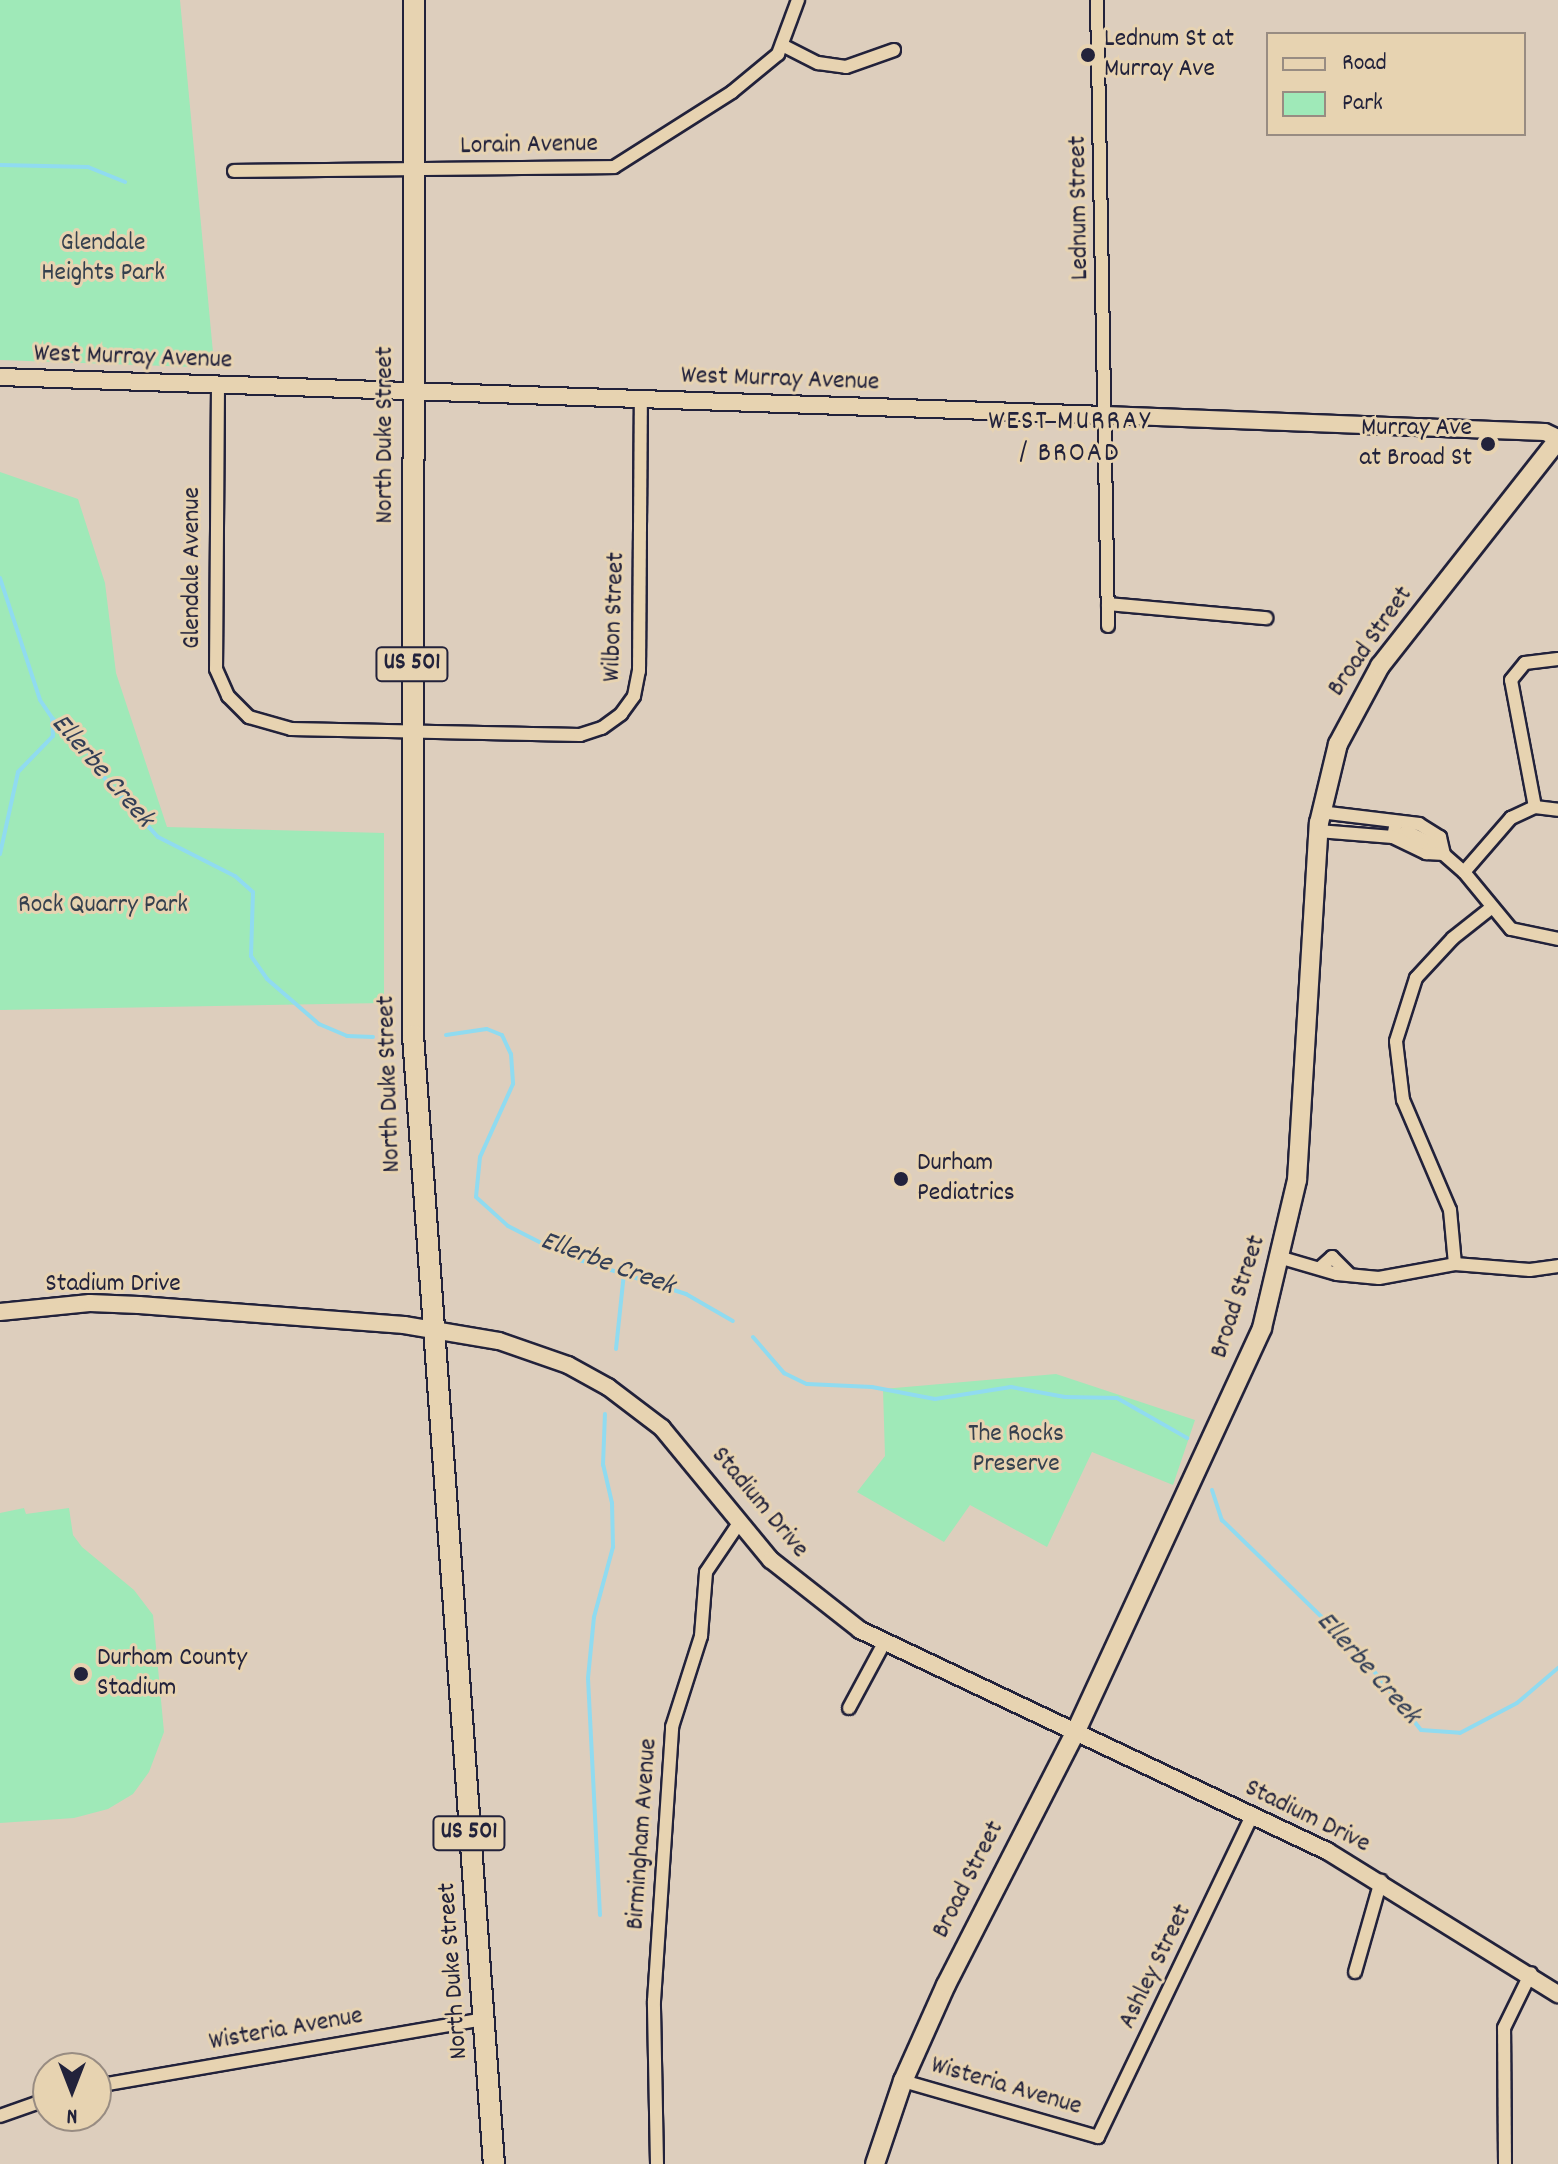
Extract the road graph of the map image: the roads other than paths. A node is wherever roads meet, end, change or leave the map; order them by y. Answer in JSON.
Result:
{"nodes":[{"id":1,"x":414,"y":0,"type":"edge"},
{"id":2,"x":798,"y":0,"type":"edge"},
{"id":3,"x":1097,"y":0,"type":"edge"},
{"id":4,"x":784,"y":46,"type":"junction"},
{"id":5,"x":894,"y":50,"type":"dead end"},
{"id":6,"x":413,"y":168,"type":"junction"},
{"id":7,"x":234,"y":171,"type":"dead end"},
{"id":8,"x":0,"y":377,"type":"edge"},
{"id":9,"x":218,"y":385,"type":"junction"},
{"id":10,"x":412,"y":390,"type":"junction"},
{"id":11,"x":641,"y":399,"type":"junction"},
{"id":12,"x":1105,"y":415,"type":"junction"},
{"id":13,"x":1558,"y":439,"type":"edge"},
{"id":14,"x":1108,"y":604,"type":"junction"},
{"id":15,"x":1266,"y":618,"type":"dead end"},
{"id":16,"x":1108,"y":626,"type":"dead end"},
{"id":17,"x":1558,"y":659,"type":"edge"},
{"id":18,"x":412,"y":732,"type":"junction"},
{"id":19,"x":1535,"y":807,"type":"junction"},
{"id":20,"x":1558,"y":810,"type":"edge"},
{"id":21,"x":1320,"y":812,"type":"junction"},
{"id":22,"x":1396,"y":822,"type":"junction"},
{"id":23,"x":1416,"y":829,"type":"junction"},
{"id":24,"x":1318,"y":831,"type":"junction"},
{"id":25,"x":1393,"y":837,"type":"junction"},
{"id":26,"x":1444,"y":854,"type":"junction"},
{"id":27,"x":1464,"y":872,"type":"junction"},
{"id":28,"x":1491,"y":908,"type":"junction"},
{"id":29,"x":1558,"y":939,"type":"edge"},
{"id":30,"x":1282,"y":1258,"type":"junction"},
{"id":31,"x":1455,"y":1264,"type":"junction"},
{"id":32,"x":1558,"y":1266,"type":"edge"},
{"id":33,"x":0,"y":1312,"type":"edge"},
{"id":34,"x":431,"y":1328,"type":"junction"},
{"id":35,"x":739,"y":1523,"type":"junction"},
{"id":36,"x":884,"y":1643,"type":"junction"},
{"id":37,"x":849,"y":1708,"type":"dead end"},
{"id":38,"x":1075,"y":1733,"type":"junction"},
{"id":39,"x":1252,"y":1816,"type":"junction"},
{"id":40,"x":1381,"y":1881,"type":"junction"},
{"id":41,"x":1355,"y":1972,"type":"dead end"},
{"id":42,"x":1531,"y":1973,"type":"junction"},
{"id":43,"x":1558,"y":1994,"type":"edge"},
{"id":44,"x":483,"y":2019,"type":"junction"},
{"id":45,"x":903,"y":2081,"type":"junction"},
{"id":46,"x":112,"y":2083,"type":"edge"},
{"id":47,"x":32,"y":2105,"type":"edge"},
{"id":48,"x":0,"y":2116,"type":"edge"},
{"id":49,"x":1098,"y":2137,"type":"joint"},
{"id":50,"x":494,"y":2164,"type":"edge"},
{"id":51,"x":657,"y":2164,"type":"edge"},
{"id":52,"x":875,"y":2164,"type":"edge"},
{"id":53,"x":1505,"y":2164,"type":"edge"}],
"edges":[{"from":1,"to":6,"type":"highway","name":"North Duke Street","number":"US 501"},
{"from":2,"to":4,"type":"street"},
{"from":3,"to":12,"type":"street","name":"Lednum Street"},
{"from":4,"to":5,"type":"street"},
{"from":4,"to":6,"type":"street","name":"Lorain Avenue"},
{"from":6,"to":7,"type":"street","name":"Lorain Avenue"},
{"from":6,"to":10,"type":"highway","name":"North Duke Street","number":"US 501"},
{"from":8,"to":9,"type":"street","name":"West Murray Avenue"},
{"from":9,"to":10,"type":"street","name":"West Murray Avenue"},
{"from":9,"to":18,"type":"street","name":"Glendale Avenue"},
{"from":10,"to":11,"type":"street","name":"West Murray Avenue"},
{"from":10,"to":18,"type":"highway","name":"North Duke Street","number":"US 501"},
{"from":11,"to":12,"type":"street","name":"West Murray Avenue"},
{"from":11,"to":18,"type":"street","name":"Wilbon Street"},
{"from":12,"to":13,"type":"street","name":"West Murray Avenue"},
{"from":12,"to":14,"type":"street","name":"Lednum Street"},
{"from":13,"to":21,"type":"main road","name":"Broad Street"},
{"from":14,"to":15,"type":"street"},
{"from":14,"to":16,"type":"street","name":"Lednum Street"},
{"from":17,"to":19,"type":"street"},
{"from":18,"to":34,"type":"highway","name":"North Duke Street","number":"US 501"},
{"from":19,"to":20,"type":"street"},
{"from":19,"to":27,"type":"street"},
{"from":21,"to":22,"type":"street"},
{"from":21,"to":24,"type":"main road","name":"Broad Street"},
{"from":22,"to":23,"type":"street"},
{"from":22,"to":25,"type":"street"},
{"from":23,"to":25,"type":"street"},
{"from":23,"to":26,"type":"street"},
{"from":24,"to":25,"type":"street"},
{"from":24,"to":30,"type":"main road","name":"Broad Street"},
{"from":25,"to":26,"type":"street"},
{"from":26,"to":27,"type":"street"},
{"from":27,"to":28,"type":"street"},
{"from":28,"to":29,"type":"street"},
{"from":28,"to":31,"type":"street"},
{"from":30,"to":31,"type":"street"},
{"from":30,"to":38,"type":"main road","name":"Broad Street"},
{"from":31,"to":32,"type":"street"},
{"from":33,"to":34,"type":"street","name":"Stadium Drive"},
{"from":34,"to":35,"type":"street","name":"Stadium Drive"},
{"from":34,"to":44,"type":"highway","name":"North Duke Street","number":"US 501"},
{"from":35,"to":36,"type":"street","name":"Stadium Drive"},
{"from":35,"to":51,"type":"street","name":"Birmingham Avenue"},
{"from":36,"to":37,"type":"street"},
{"from":36,"to":38,"type":"street","name":"Stadium Drive"},
{"from":38,"to":39,"type":"street","name":"Stadium Drive"},
{"from":38,"to":45,"type":"main road","name":"Broad Street"},
{"from":39,"to":40,"type":"street","name":"Stadium Drive"},
{"from":39,"to":49,"type":"street","name":"Ashley Street"},
{"from":40,"to":41,"type":"street"},
{"from":40,"to":42,"type":"street","name":"Stadium Drive"},
{"from":42,"to":43,"type":"street","name":"Stadium Drive"},
{"from":42,"to":53,"type":"street"},
{"from":44,"to":46,"type":"street","name":"Wisteria Avenue"},
{"from":44,"to":50,"type":"highway","name":"North Duke Street","number":"US 501"},
{"from":45,"to":49,"type":"street","name":"Wisteria Avenue"},
{"from":45,"to":52,"type":"main road","name":"Broad Street"},
{"from":47,"to":48,"type":"street"}]}
